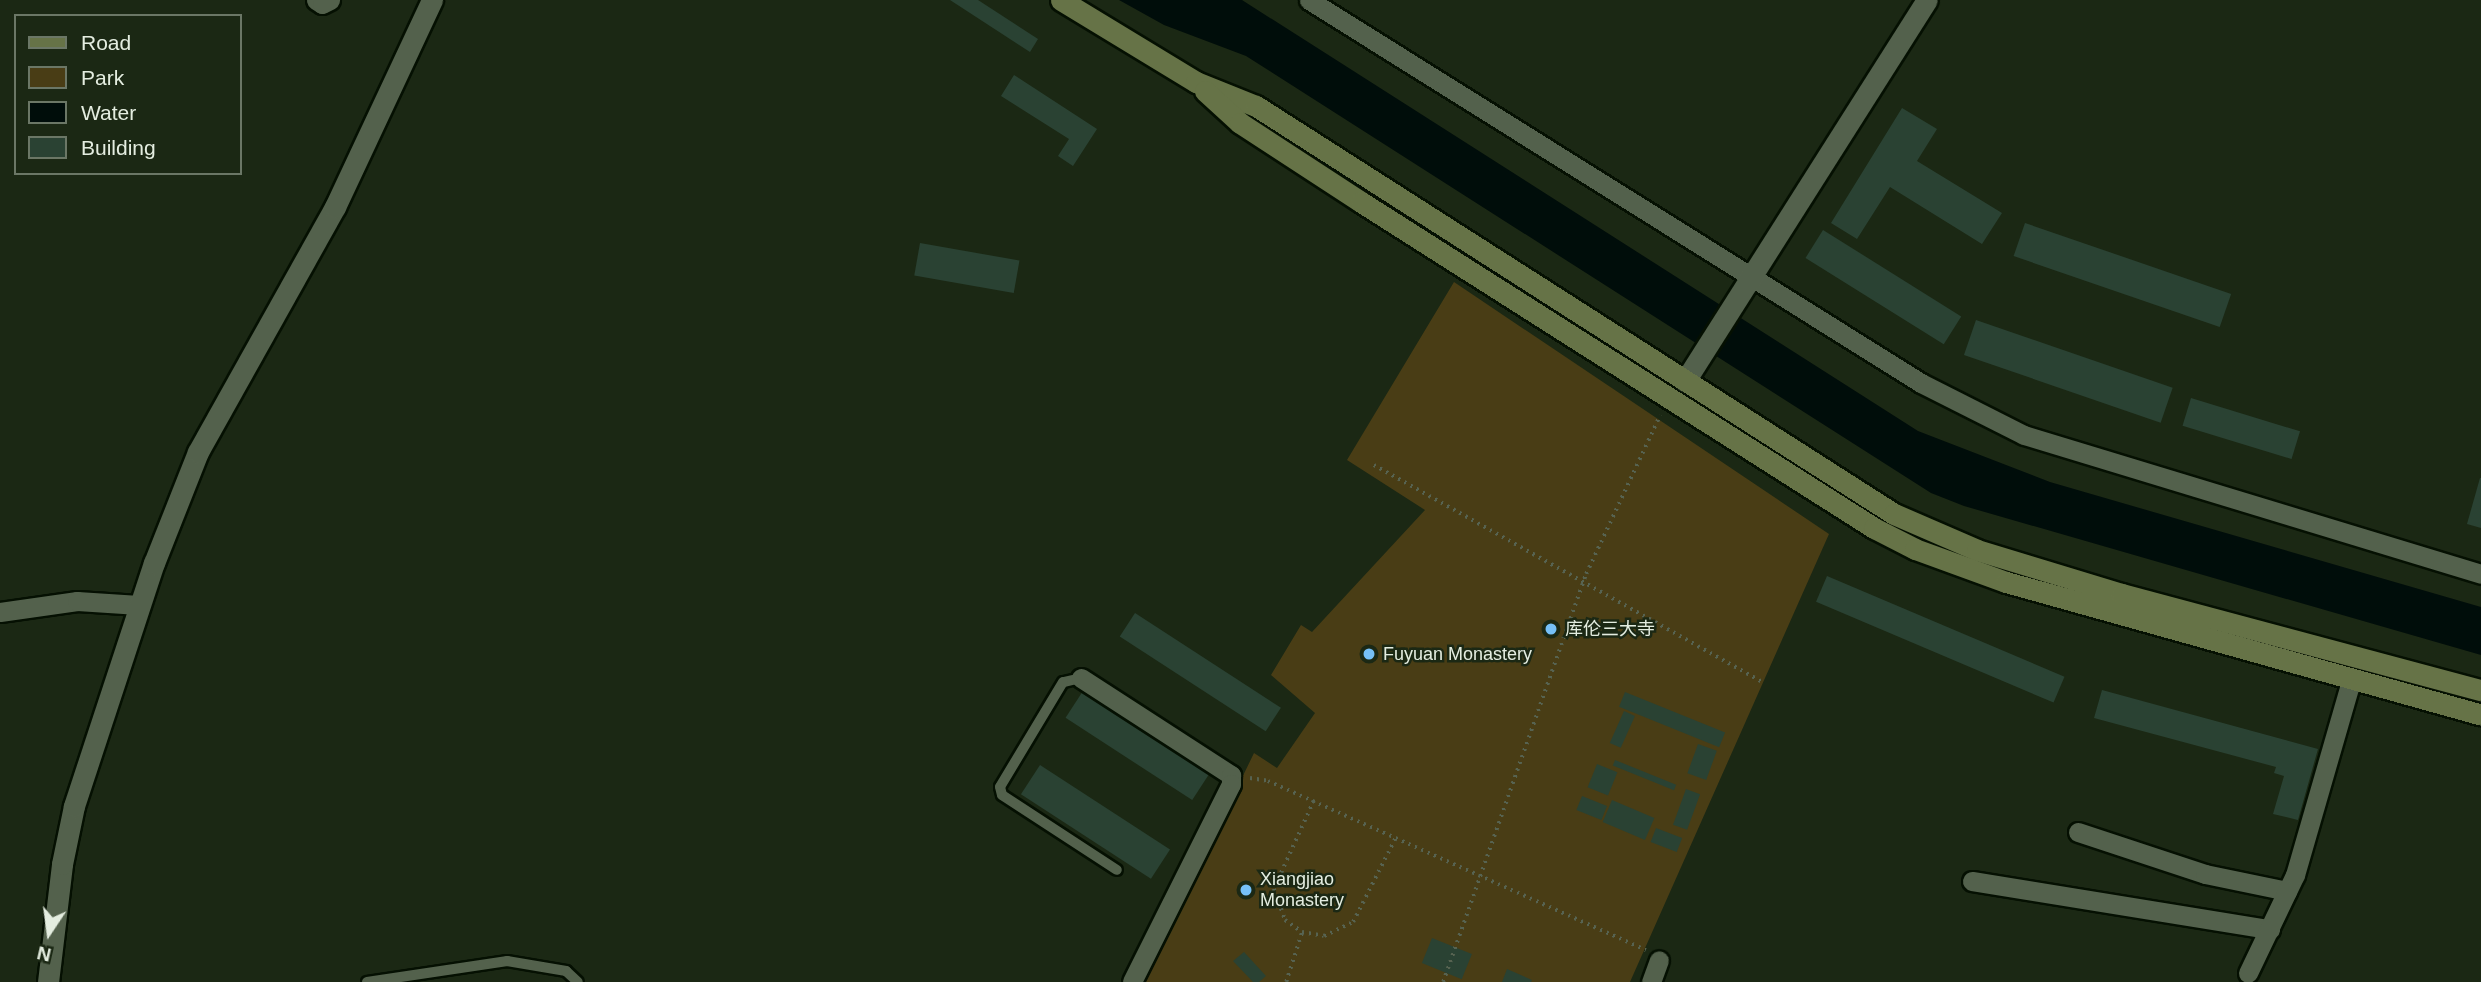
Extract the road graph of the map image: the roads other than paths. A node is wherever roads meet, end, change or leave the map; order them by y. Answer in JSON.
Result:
{"nodes":[{"id":1,"x":316,"y":0,"type":"edge"},
{"id":2,"x":330,"y":0,"type":"edge"},
{"id":3,"x":432,"y":0,"type":"edge"},
{"id":4,"x":1061,"y":0,"type":"edge"},
{"id":5,"x":1309,"y":0,"type":"edge"},
{"id":6,"x":1927,"y":0,"type":"edge"},
{"id":7,"x":1196,"y":82,"type":"junction"},
{"id":8,"x":1751,"y":277,"type":"junction"},
{"id":9,"x":1685,"y":381,"type":"junction"},
{"id":10,"x":2481,"y":574,"type":"edge"},
{"id":11,"x":139,"y":605,"type":"junction"},
{"id":12,"x":0,"y":612,"type":"edge"},
{"id":13,"x":1081,"y":678,"type":"joint"},
{"id":14,"x":2352,"y":678,"type":"junction"},
{"id":15,"x":2481,"y":690,"type":"edge"},
{"id":16,"x":2481,"y":715,"type":"edge"},
{"id":17,"x":2078,"y":832,"type":"dead end"},
{"id":18,"x":1118,"y":870,"type":"dead end"},
{"id":19,"x":1972,"y":881,"type":"dead end"},
{"id":20,"x":2287,"y":891,"type":"junction"},
{"id":21,"x":2270,"y":929,"type":"junction"},
{"id":22,"x":1659,"y":960,"type":"road end"},
{"id":23,"x":2248,"y":973,"type":"dead end"},
{"id":24,"x":48,"y":982,"type":"edge"},
{"id":25,"x":367,"y":982,"type":"edge"},
{"id":26,"x":578,"y":982,"type":"edge"},
{"id":27,"x":1132,"y":982,"type":"edge"},
{"id":28,"x":1651,"y":982,"type":"edge"}],
"edges":[{"from":1,"to":2,"type":"street"},
{"from":3,"to":11,"type":"street"},
{"from":4,"to":7,"type":"main road"},
{"from":5,"to":8,"type":"street"},
{"from":6,"to":8,"type":"street"},
{"from":7,"to":9,"type":"main road"},
{"from":7,"to":14,"type":"main road"},
{"from":8,"to":9,"type":"street"},
{"from":8,"to":10,"type":"street"},
{"from":9,"to":15,"type":"main road"},
{"from":11,"to":12,"type":"street"},
{"from":11,"to":24,"type":"street"},
{"from":13,"to":18,"type":"lane"},
{"from":13,"to":27,"type":"street"},
{"from":14,"to":16,"type":"main road"},
{"from":14,"to":20,"type":"street"},
{"from":17,"to":20,"type":"street"},
{"from":19,"to":21,"type":"street"},
{"from":20,"to":21,"type":"street"},
{"from":21,"to":23,"type":"street"},
{"from":22,"to":28,"type":"street"},
{"from":25,"to":26,"type":"lane"}]}
